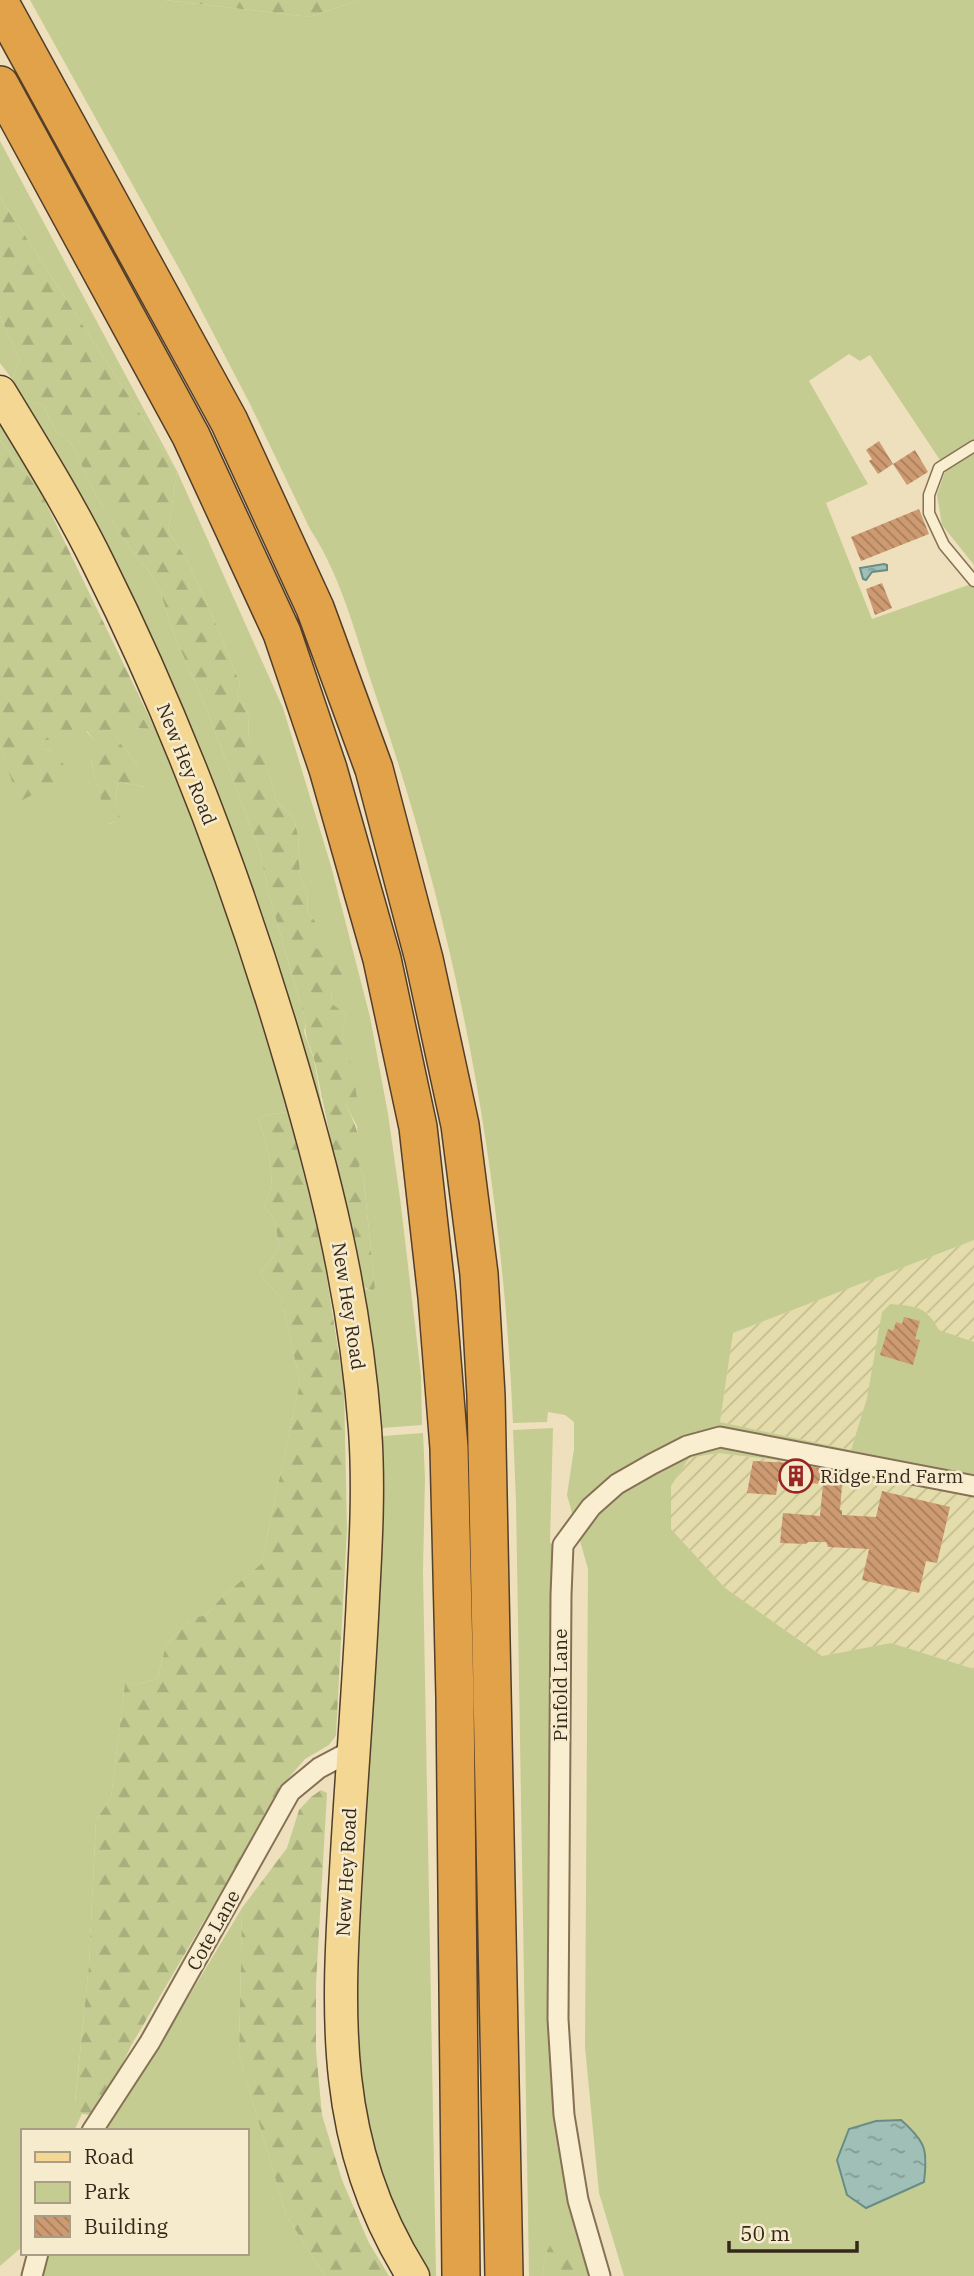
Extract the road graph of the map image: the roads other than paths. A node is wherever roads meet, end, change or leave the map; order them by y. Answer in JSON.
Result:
{"nodes":[{"id":1,"x":0,"y":3,"type":"edge"},
{"id":2,"x":0,"y":85,"type":"edge"},
{"id":3,"x":0,"y":392,"type":"edge"},
{"id":4,"x":974,"y":446,"type":"edge"},
{"id":5,"x":974,"y":581,"type":"edge"},
{"id":6,"x":974,"y":1486,"type":"edge"},
{"id":7,"x":354,"y":1750,"type":"junction"},
{"id":8,"x":93,"y":2129,"type":"edge"},
{"id":9,"x":37,"y":2255,"type":"edge"},
{"id":10,"x":32,"y":2276,"type":"edge"},
{"id":11,"x":413,"y":2276,"type":"edge"},
{"id":12,"x":461,"y":2276,"type":"edge"},
{"id":13,"x":504,"y":2276,"type":"edge"},
{"id":14,"x":600,"y":2276,"type":"edge"}],
"edges":[{"from":1,"to":13,"type":"highway"},
{"from":2,"to":12,"type":"highway"},
{"from":3,"to":7,"type":"main road","name":"New Hey Road"},
{"from":4,"to":5,"type":"lane"},
{"from":6,"to":14,"type":"street","name":"Pinfold Lane"},
{"from":7,"to":8,"type":"street","name":"Cote Lane"},
{"from":7,"to":11,"type":"main road","name":"New Hey Road"},
{"from":9,"to":10,"type":"street"}]}
